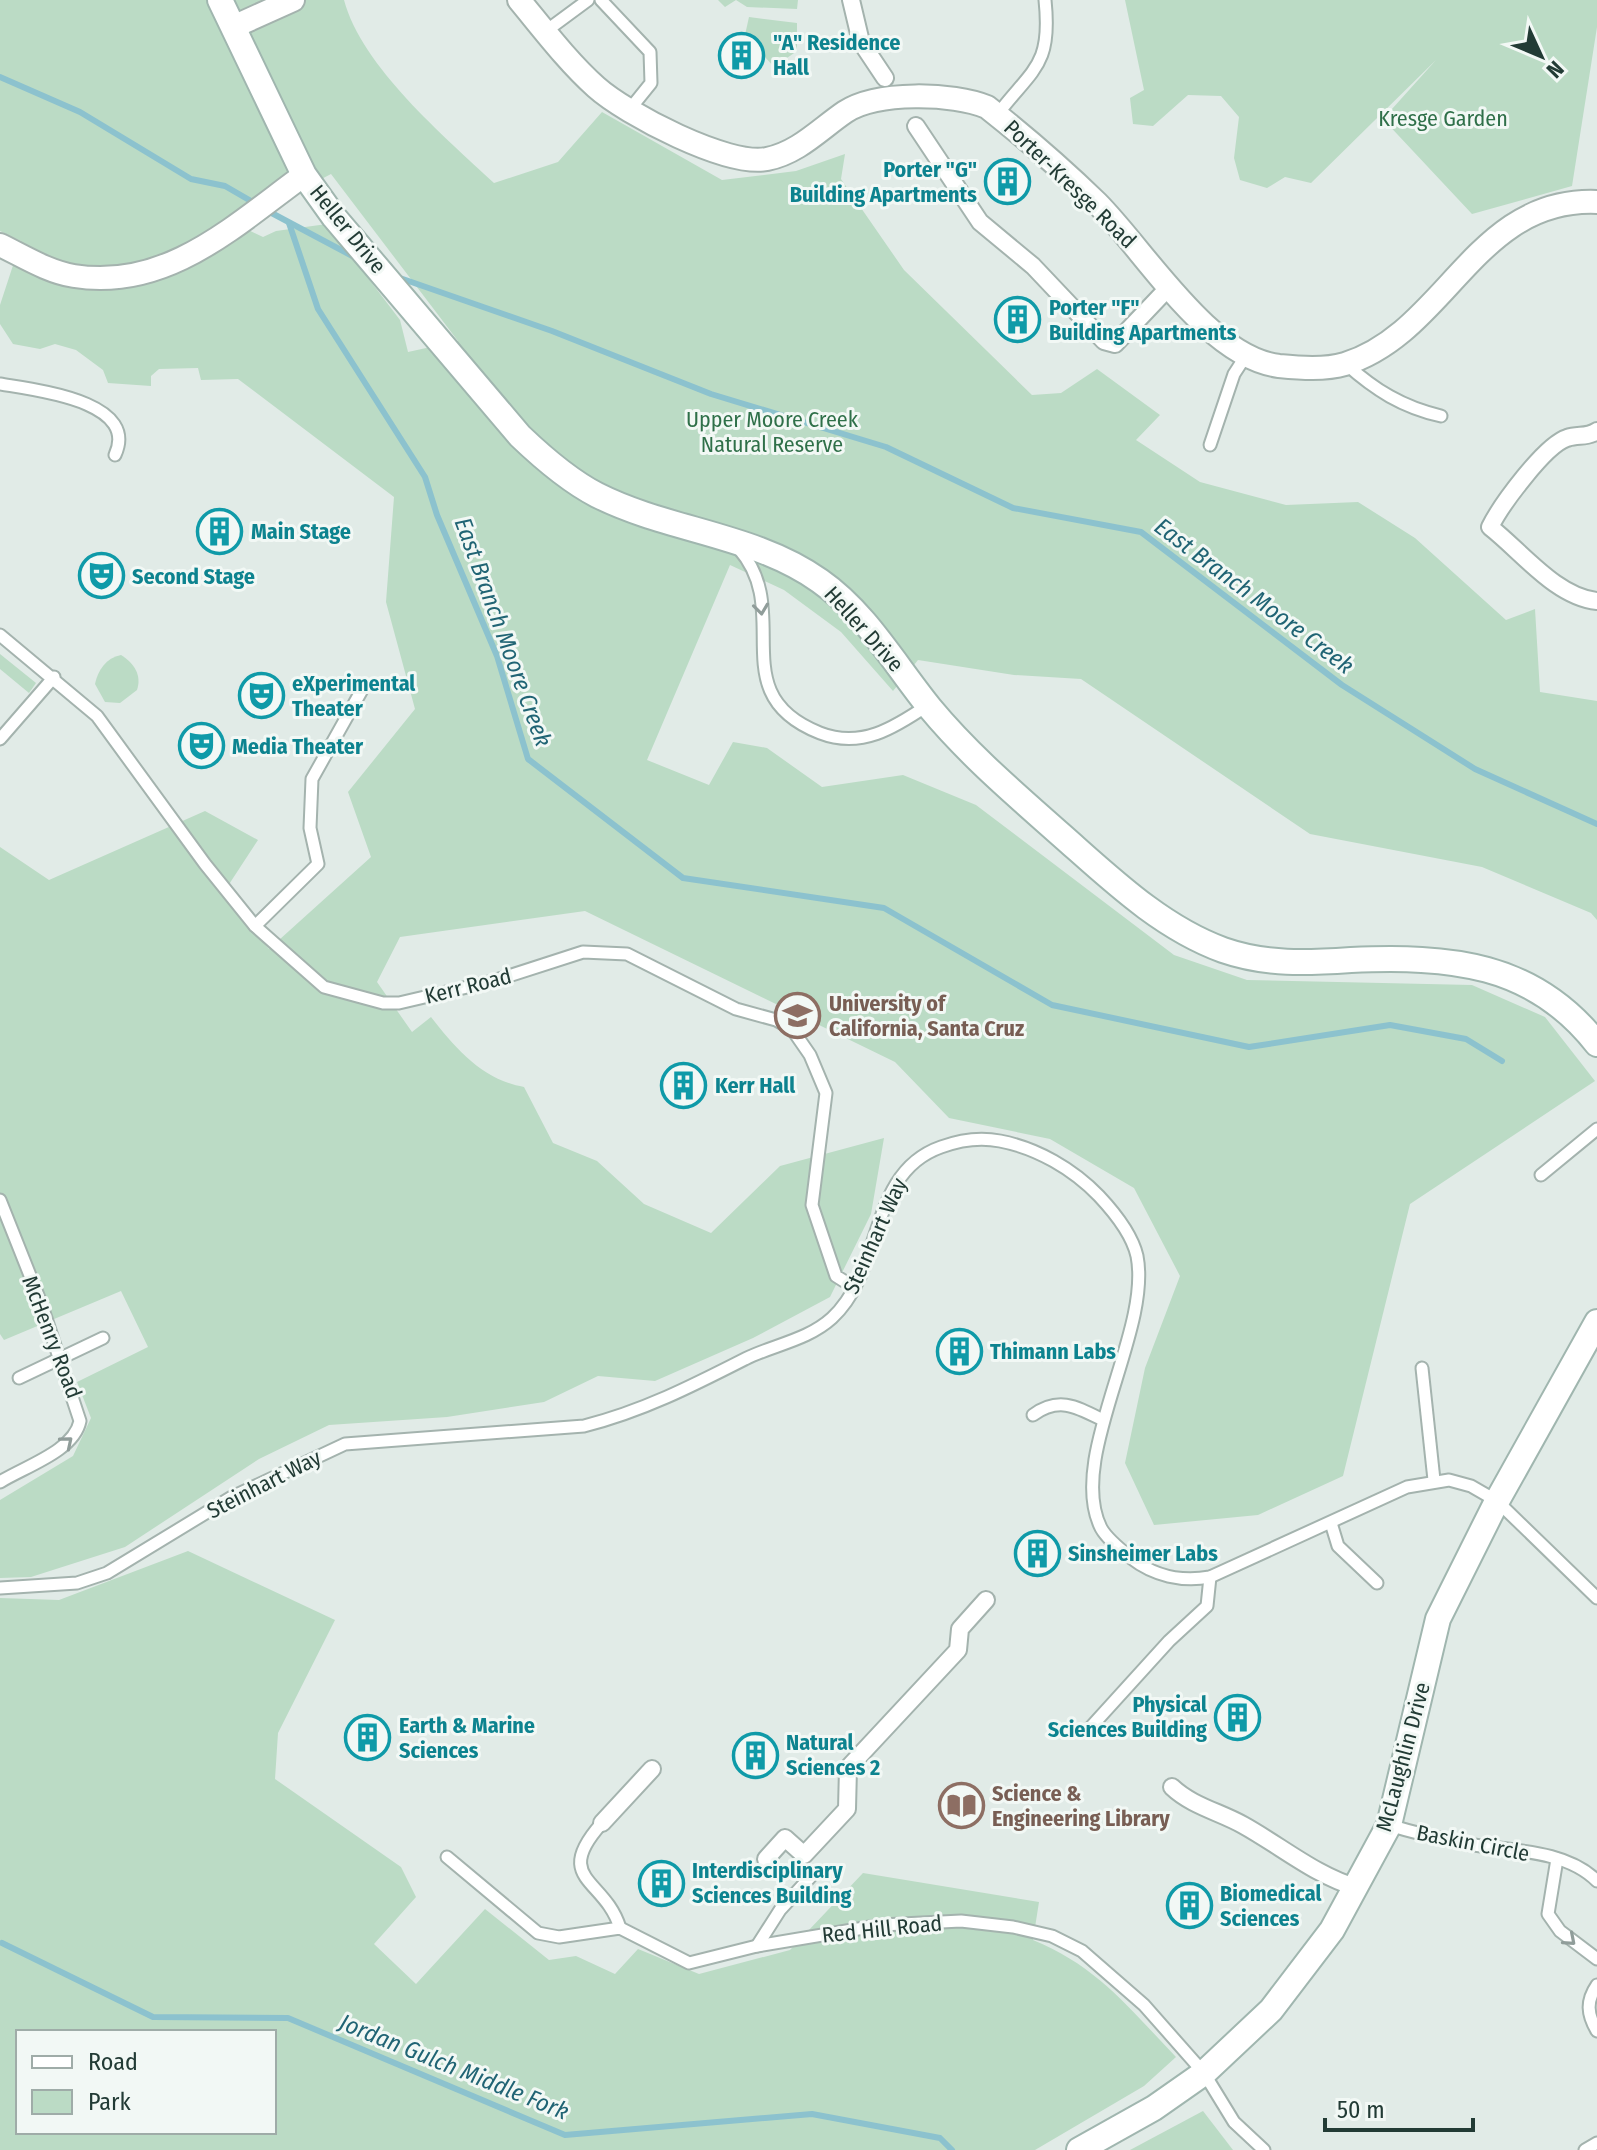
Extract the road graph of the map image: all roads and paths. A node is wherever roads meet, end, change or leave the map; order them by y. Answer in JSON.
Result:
{"nodes":[{"id":1,"x":220,"y":0,"type":"edge"},
{"id":2,"x":293,"y":0,"type":"edge"},
{"id":3,"x":519,"y":0,"type":"edge"},
{"id":4,"x":588,"y":0,"type":"edge"},
{"id":5,"x":601,"y":0,"type":"edge"},
{"id":6,"x":851,"y":0,"type":"edge"},
{"id":7,"x":1045,"y":0,"type":"edge"},
{"id":8,"x":233,"y":27,"type":"junction"},
{"id":9,"x":546,"y":31,"type":"junction"},
{"id":10,"x":885,"y":78,"type":"dead end"},
{"id":11,"x":630,"y":109,"type":"junction"},
{"id":12,"x":997,"y":115,"type":"junction"},
{"id":13,"x":916,"y":126,"type":"dead end"},
{"id":14,"x":304,"y":175,"type":"junction"},
{"id":15,"x":1597,"y":202,"type":"edge"},
{"id":16,"x":1,"y":247,"type":"edge"},
{"id":17,"x":1169,"y":287,"type":"junction"},
{"id":18,"x":1247,"y":354,"type":"junction"},
{"id":19,"x":1345,"y":364,"type":"junction"},
{"id":20,"x":0,"y":384,"type":"edge"},
{"id":21,"x":1441,"y":416,"type":"dead end"},
{"id":22,"x":1597,"y":431,"type":"edge"},
{"id":23,"x":1210,"y":445,"type":"dead end"},
{"id":24,"x":115,"y":455,"type":"dead end"},
{"id":25,"x":730,"y":540,"type":"junction"},
{"id":26,"x":1597,"y":601,"type":"edge"},
{"id":27,"x":0,"y":635,"type":"edge"},
{"id":28,"x":54,"y":677,"type":"junction"},
{"id":29,"x":363,"y":688,"type":"dead end"},
{"id":30,"x":928,"y":705,"type":"junction"},
{"id":31,"x":0,"y":739,"type":"edge"},
{"id":32,"x":255,"y":926,"type":"junction"},
{"id":33,"x":1597,"y":1044,"type":"edge"},
{"id":34,"x":1597,"y":1129,"type":"edge"},
{"id":35,"x":1541,"y":1175,"type":"dead end"},
{"id":36,"x":0,"y":1200,"type":"edge"},
{"id":37,"x":855,"y":1288,"type":"junction"},
{"id":38,"x":1597,"y":1322,"type":"edge"},
{"id":39,"x":103,"y":1338,"type":"dead end"},
{"id":40,"x":60,"y":1360,"type":"junction"},
{"id":41,"x":1422,"y":1368,"type":"dead end"},
{"id":42,"x":19,"y":1378,"type":"dead end"},
{"id":43,"x":1033,"y":1415,"type":"dead end"},
{"id":44,"x":1103,"y":1420,"type":"junction"},
{"id":45,"x":1434,"y":1480,"type":"junction"},
{"id":46,"x":0,"y":1482,"type":"edge"},
{"id":47,"x":1497,"y":1501,"type":"junction"},
{"id":48,"x":1331,"y":1523,"type":"junction"},
{"id":49,"x":1210,"y":1577,"type":"junction"},
{"id":50,"x":1377,"y":1583,"type":"dead end"},
{"id":51,"x":0,"y":1588,"type":"edge"},
{"id":52,"x":1597,"y":1598,"type":"edge"},
{"id":53,"x":986,"y":1600,"type":"dead end"},
{"id":54,"x":1090,"y":1728,"type":"dead end"},
{"id":55,"x":652,"y":1769,"type":"dead end"},
{"id":56,"x":1172,"y":1787,"type":"dead end"},
{"id":57,"x":602,"y":1823,"type":"joint"},
{"id":58,"x":1389,"y":1825,"type":"junction"},
{"id":59,"x":447,"y":1857,"type":"dead end"},
{"id":60,"x":766,"y":1859,"type":"dead end"},
{"id":61,"x":1557,"y":1859,"type":"junction"},
{"id":62,"x":815,"y":1872,"type":"dead end"},
{"id":63,"x":1597,"y":1881,"type":"edge"},
{"id":64,"x":1358,"y":1888,"type":"junction"},
{"id":65,"x":620,"y":1928,"type":"junction"},
{"id":66,"x":757,"y":1946,"type":"junction"},
{"id":67,"x":1597,"y":1959,"type":"edge"},
{"id":68,"x":1597,"y":1985,"type":"edge"},
{"id":69,"x":1597,"y":2031,"type":"edge"},
{"id":70,"x":1204,"y":2073,"type":"junction"},
{"id":71,"x":1597,"y":2143,"type":"edge"},
{"id":72,"x":1079,"y":2150,"type":"edge"},
{"id":73,"x":1264,"y":2150,"type":"edge"},
{"id":74,"x":1585,"y":2150,"type":"edge"}],
"edges":[{"from":1,"to":8,"type":"main road","name":"Heller Drive"},
{"from":2,"to":8,"type":"street"},
{"from":3,"to":9,"type":"street","name":"Porter-Kresge Road"},
{"from":4,"to":9,"type":"lane"},
{"from":5,"to":11,"type":"lane"},
{"from":6,"to":10,"type":"street"},
{"from":7,"to":12,"type":"lane"},
{"from":8,"to":14,"type":"main road","name":"Heller Drive"},
{"from":9,"to":11,"type":"street","name":"Porter-Kresge Road"},
{"from":11,"to":12,"type":"street","name":"Porter-Kresge Road"},
{"from":12,"to":17,"type":"street","name":"Porter-Kresge Road"},
{"from":13,"to":17,"type":"street"},
{"from":14,"to":16,"type":"street"},
{"from":14,"to":25,"type":"main road","name":"Heller Drive"},
{"from":15,"to":19,"type":"street","name":"Porter-Kresge Road"},
{"from":17,"to":18,"type":"street","name":"Porter-Kresge Road"},
{"from":18,"to":19,"type":"street","name":"Porter-Kresge Road"},
{"from":18,"to":23,"type":"lane"},
{"from":19,"to":21,"type":"lane"},
{"from":20,"to":24,"type":"lane"},
{"from":22,"to":26,"type":"street"},
{"from":25,"to":30,"type":"main road","name":"Heller Drive"},
{"from":25,"to":30,"type":"lane","one_way":true},
{"from":27,"to":28,"type":"lane","name":"Kerr Road"},
{"from":28,"to":31,"type":"lane"},
{"from":28,"to":32,"type":"lane","name":"Kerr Road"},
{"from":29,"to":32,"type":"lane"},
{"from":30,"to":33,"type":"main road","name":"Heller Drive"},
{"from":32,"to":37,"type":"lane","name":"Kerr Road"},
{"from":34,"to":35,"type":"lane"},
{"from":36,"to":40,"type":"lane","name":"McHenry Road"},
{"from":37,"to":44,"type":"lane","name":"Steinhart Way"},
{"from":37,"to":51,"type":"lane","name":"Steinhart Way"},
{"from":38,"to":47,"type":"main road","name":"McLaughlin Drive"},
{"from":39,"to":40,"type":"lane"},
{"from":40,"to":42,"type":"lane"},
{"from":46,"to":40,"type":"lane","name":"McHenry Road","one_way":true},
{"from":41,"to":45,"type":"lane"},
{"from":43,"to":44,"type":"lane"},
{"from":44,"to":49,"type":"lane","name":"Steinhart Way"},
{"from":45,"to":47,"type":"lane","name":"Steinhart Way"},
{"from":45,"to":48,"type":"lane","name":"Steinhart Way"},
{"from":47,"to":52,"type":"lane","name":"Steinhart Way"},
{"from":47,"to":58,"type":"main road","name":"McLaughlin Drive"},
{"from":48,"to":49,"type":"lane","name":"Steinhart Way"},
{"from":48,"to":50,"type":"lane"},
{"from":49,"to":54,"type":"lane"},
{"from":53,"to":60,"type":"street"},
{"from":55,"to":57,"type":"street"},
{"from":56,"to":64,"type":"street"},
{"from":57,"to":65,"type":"lane"},
{"from":58,"to":61,"type":"lane","name":"Baskin Circle"},
{"from":58,"to":64,"type":"main road","name":"McLaughlin Drive"},
{"from":59,"to":65,"type":"lane"},
{"from":61,"to":63,"type":"lane","name":"Baskin Circle"},
{"from":61,"to":67,"type":"lane","name":"Baskin Circle","one_way":true},
{"from":62,"to":66,"type":"lane"},
{"from":64,"to":70,"type":"main road","name":"McLaughlin Drive"},
{"from":65,"to":66,"type":"lane","name":"Red Hill Road"},
{"from":66,"to":70,"type":"lane","name":"Red Hill Road"},
{"from":68,"to":69,"type":"lane"},
{"from":70,"to":72,"type":"main road","name":"McLaughlin Drive"},
{"from":70,"to":73,"type":"lane","name":"Red Hill Road"},
{"from":71,"to":74,"type":"lane"}]}
